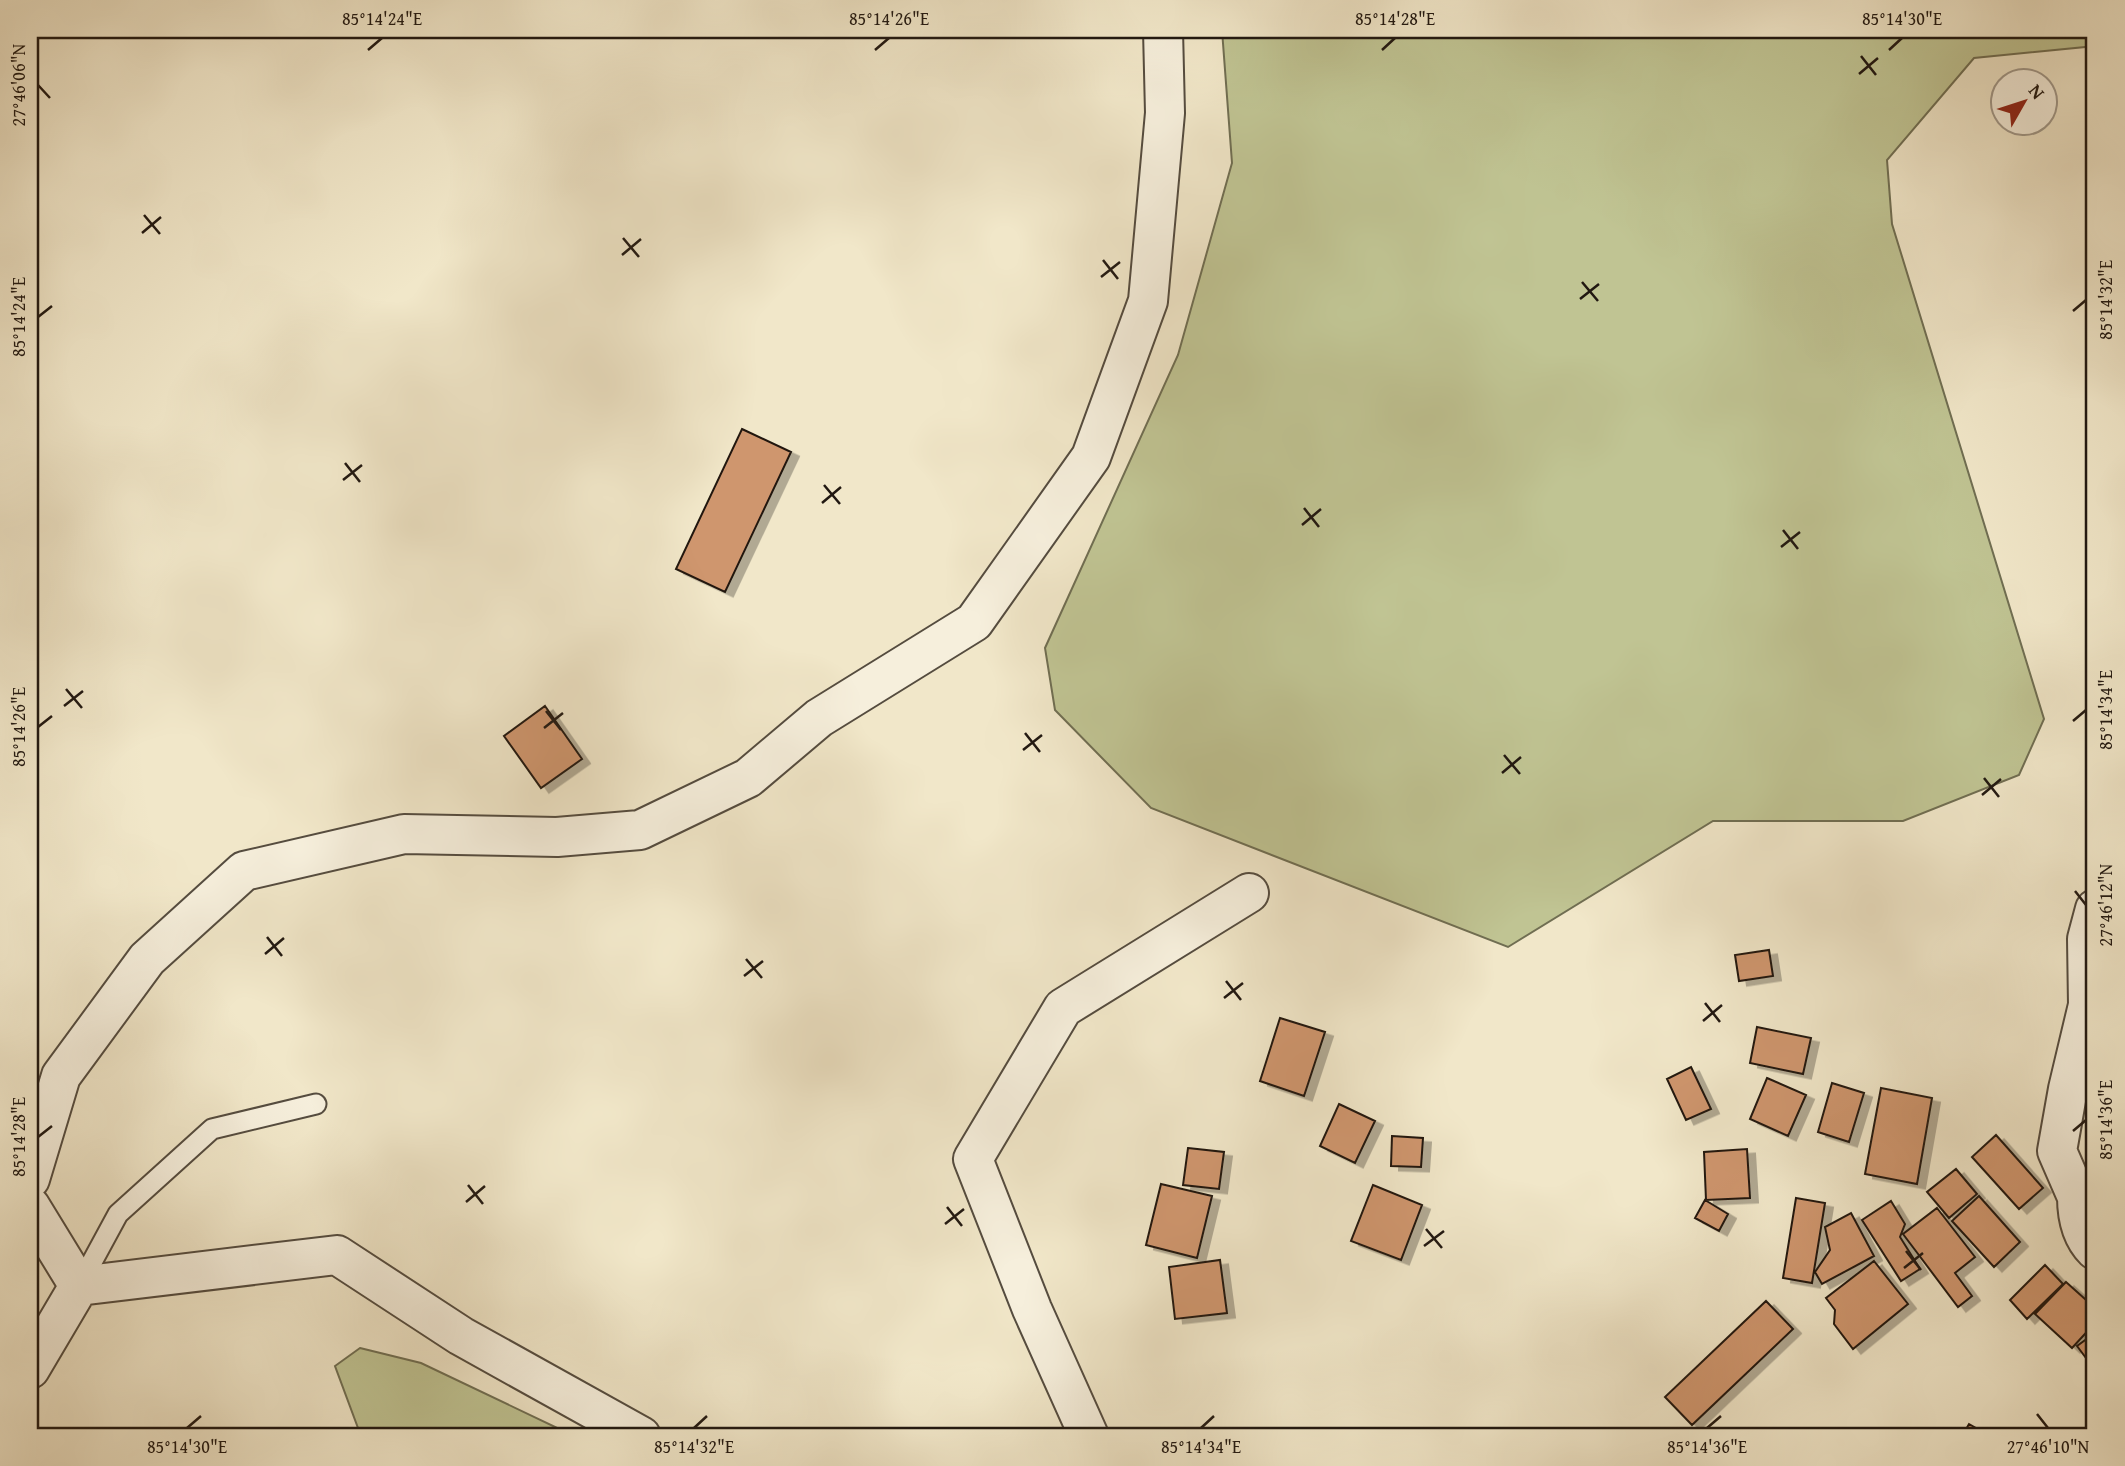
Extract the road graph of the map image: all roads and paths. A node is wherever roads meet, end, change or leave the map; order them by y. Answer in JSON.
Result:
{"nodes":[{"id":1,"x":1163,"y":30,"type":"edge"},
{"id":2,"x":1249,"y":893,"type":"dead end"},
{"id":3,"x":2095,"y":909,"type":"edge"},
{"id":4,"x":316,"y":1104,"type":"dead end"},
{"id":5,"x":30,"y":1179,"type":"edge"},
{"id":6,"x":2086,"y":1202,"type":"edge"},
{"id":7,"x":30,"y":1206,"type":"edge"},
{"id":8,"x":2095,"y":1250,"type":"edge"},
{"id":9,"x":79,"y":1286,"type":"junction"},
{"id":10,"x":30,"y":1369,"type":"edge"},
{"id":11,"x":641,"y":1436,"type":"edge"},
{"id":12,"x":1089,"y":1436,"type":"edge"}],
"edges":[{"from":1,"to":5,"type":"street"},
{"from":2,"to":12,"type":"street"},
{"from":3,"to":6,"type":"street"},
{"from":4,"to":9,"type":"lane"},
{"from":6,"to":8,"type":"street"},
{"from":7,"to":9,"type":"street"},
{"from":9,"to":10,"type":"street"},
{"from":9,"to":11,"type":"street"}]}
